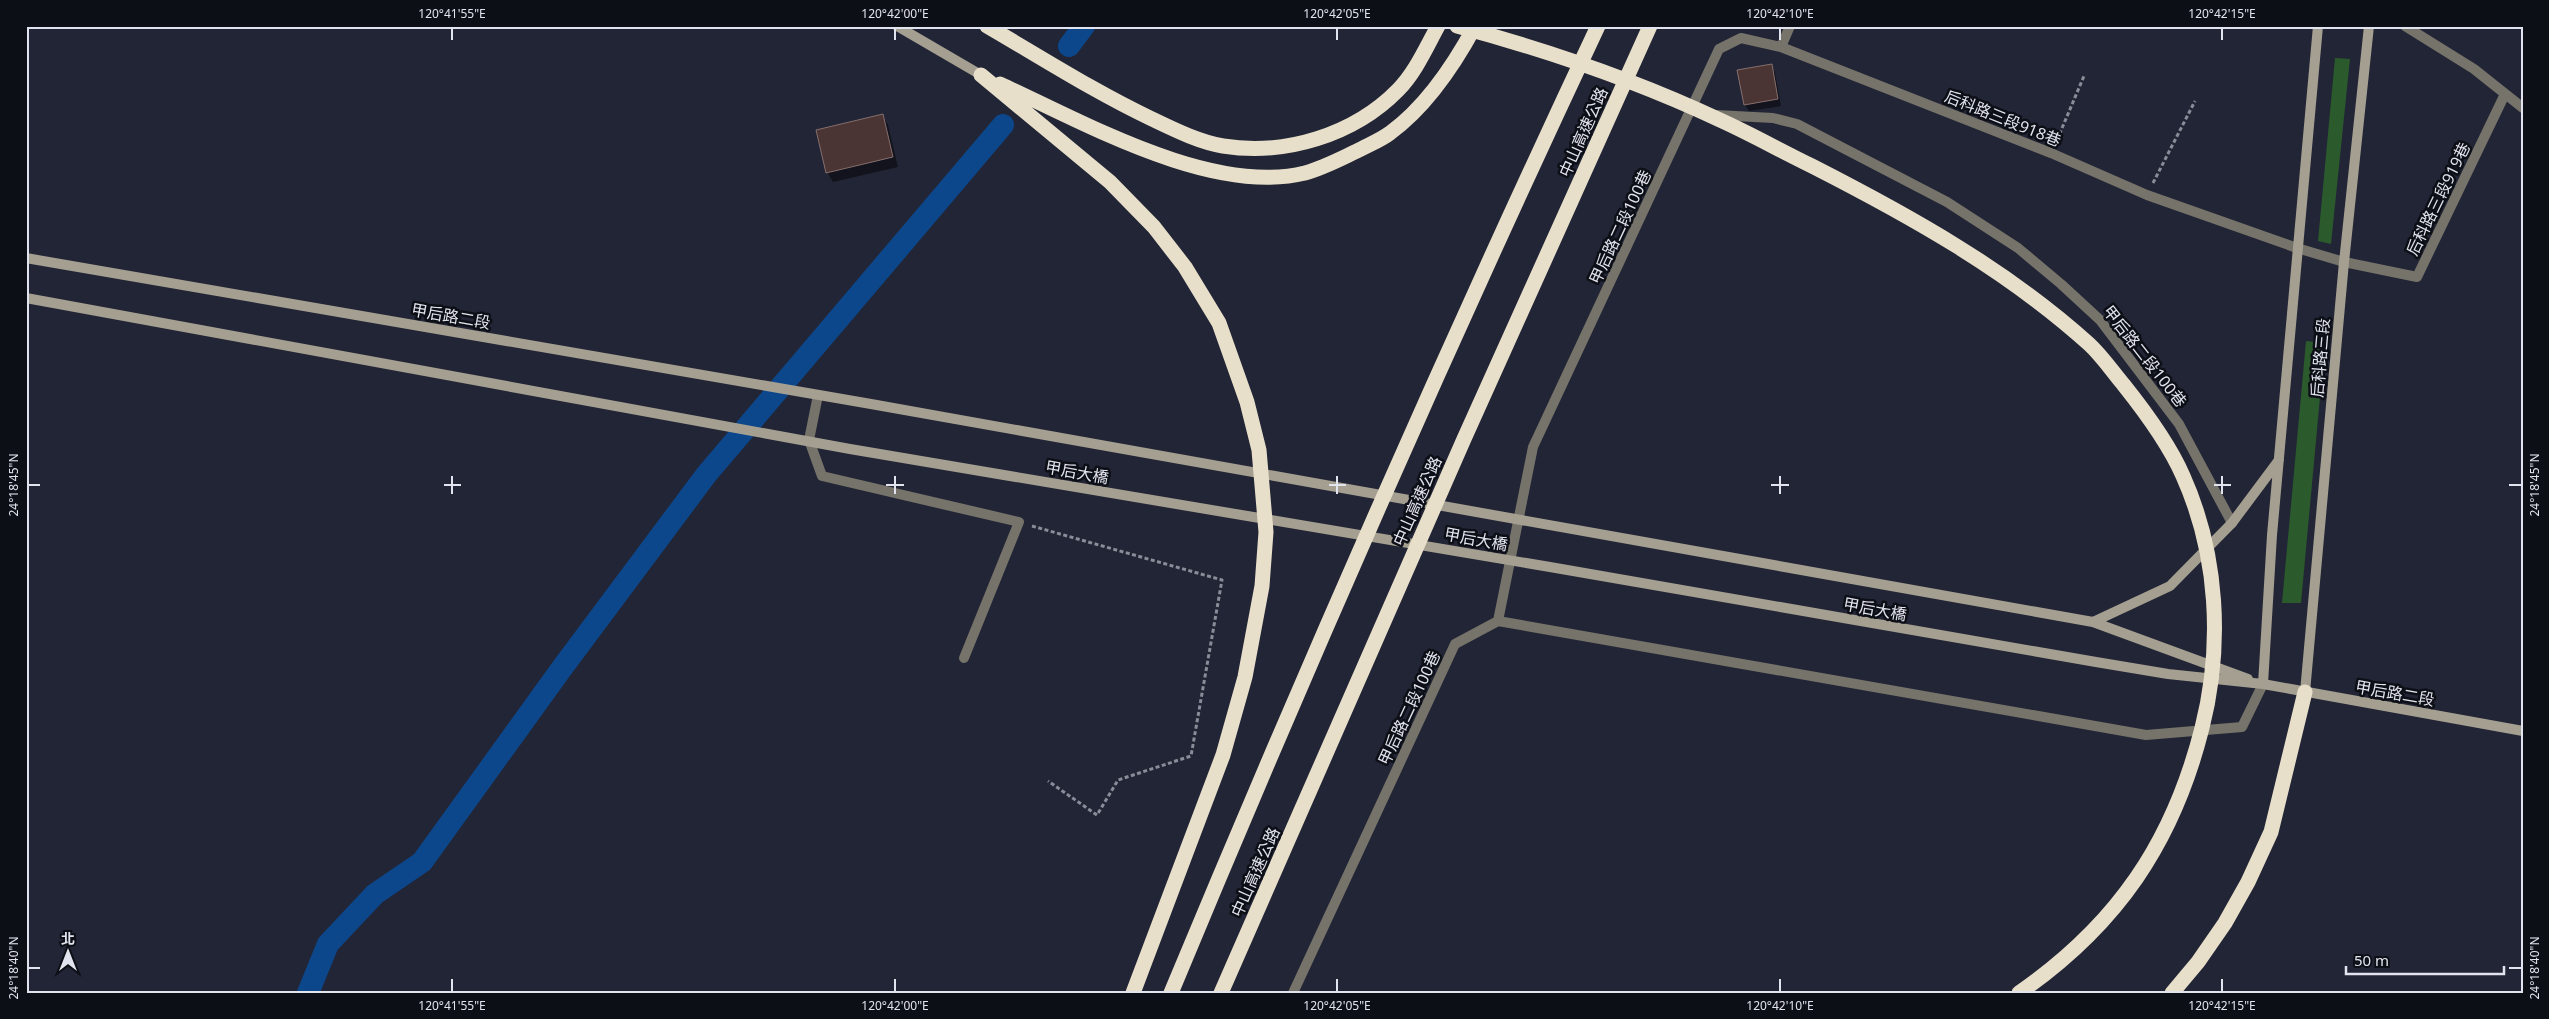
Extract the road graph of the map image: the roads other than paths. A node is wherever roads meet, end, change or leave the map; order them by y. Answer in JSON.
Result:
{"nodes":[{"id":1,"x":897,"y":26,"type":"edge"},
{"id":2,"x":987,"y":26,"type":"edge"},
{"id":3,"x":1438,"y":26,"type":"edge"},
{"id":4,"x":1457,"y":26,"type":"edge"},
{"id":5,"x":1474,"y":26,"type":"edge"},
{"id":6,"x":1598,"y":26,"type":"edge"},
{"id":7,"x":1650,"y":26,"type":"edge"},
{"id":8,"x":1790,"y":26,"type":"edge"},
{"id":9,"x":2318,"y":26,"type":"edge"},
{"id":10,"x":2369,"y":26,"type":"edge"},
{"id":11,"x":2405,"y":26,"type":"edge"},
{"id":12,"x":1780,"y":48,"type":"junction"},
{"id":13,"x":980,"y":75,"type":"junction"},
{"id":14,"x":2505,"y":94,"type":"junction"},
{"id":15,"x":2523,"y":108,"type":"edge"},
{"id":16,"x":1690,"y":113,"type":"junction"},
{"id":17,"x":2297,"y":248,"type":"junction"},
{"id":18,"x":26,"y":258,"type":"edge"},
{"id":19,"x":2344,"y":262,"type":"junction"},
{"id":20,"x":26,"y":298,"type":"edge"},
{"id":21,"x":818,"y":395,"type":"junction"},
{"id":22,"x":871,"y":404,"type":"joint"},
{"id":23,"x":809,"y":440,"type":"junction"},
{"id":24,"x":2279,"y":460,"type":"junction"},
{"id":25,"x":2232,"y":523,"type":"junction"},
{"id":26,"x":1498,"y":622,"type":"junction"},
{"id":27,"x":2093,"y":622,"type":"junction"},
{"id":28,"x":964,"y":658,"type":"dead end"},
{"id":29,"x":2096,"y":662,"type":"joint"},
{"id":30,"x":2263,"y":684,"type":"junction"},
{"id":31,"x":2305,"y":692,"type":"junction"},
{"id":32,"x":2523,"y":731,"type":"edge"},
{"id":33,"x":1133,"y":993,"type":"edge"},
{"id":34,"x":1171,"y":993,"type":"edge"},
{"id":35,"x":1221,"y":993,"type":"edge"},
{"id":36,"x":1293,"y":993,"type":"edge"},
{"id":37,"x":2019,"y":993,"type":"edge"},
{"id":38,"x":2172,"y":993,"type":"edge"}],
"edges":[{"from":1,"to":13,"type":"main road"},
{"from":2,"to":3,"type":"highway"},
{"from":4,"to":37,"type":"highway"},
{"from":5,"to":13,"type":"highway"},
{"from":6,"to":34,"type":"highway","name":"中山高速公路"},
{"from":7,"to":35,"type":"highway","name":"中山高速公路"},
{"from":8,"to":12,"type":"lane"},
{"from":9,"to":17,"type":"main road","name":"后科路三段"},
{"from":10,"to":19,"type":"main road","name":"后科路三段"},
{"from":11,"to":14,"type":"lane"},
{"from":12,"to":16,"type":"lane","name":"后科路三段918巷"},
{"from":12,"to":17,"type":"lane","name":"后科路三段918巷"},
{"from":13,"to":33,"type":"highway"},
{"from":14,"to":15,"type":"lane"},
{"from":14,"to":19,"type":"lane","name":"后科路三段919巷"},
{"from":16,"to":25,"type":"lane","name":"甲后路二段100巷"},
{"from":16,"to":26,"type":"lane","name":"甲后路二段100巷"},
{"from":17,"to":19,"type":"lane","name":"后科路三段918巷"},
{"from":17,"to":24,"type":"main road","name":"后科路三段"},
{"from":18,"to":21,"type":"main road","name":"甲后路二段"},
{"from":19,"to":31,"type":"main road","name":"后科路三段"},
{"from":20,"to":23,"type":"main road"},
{"from":21,"to":22,"type":"main road","name":"甲后路二段"},
{"from":21,"to":23,"type":"lane"},
{"from":22,"to":27,"type":"main road","name":"甲后大橋"},
{"from":23,"to":28,"type":"lane"},
{"from":23,"to":29,"type":"main road","name":"甲后大橋"},
{"from":24,"to":25,"type":"main road"},
{"from":24,"to":30,"type":"main road","name":"后科路三段"},
{"from":25,"to":27,"type":"main road"},
{"from":26,"to":30,"type":"lane"},
{"from":26,"to":36,"type":"lane","name":"甲后路二段100巷"},
{"from":27,"to":30,"type":"main road","name":"甲后路二段"},
{"from":29,"to":30,"type":"main road","name":"甲后路二段"},
{"from":30,"to":31,"type":"main road","name":"甲后路二段"},
{"from":31,"to":32,"type":"main road","name":"甲后路二段"},
{"from":31,"to":38,"type":"highway"}]}
